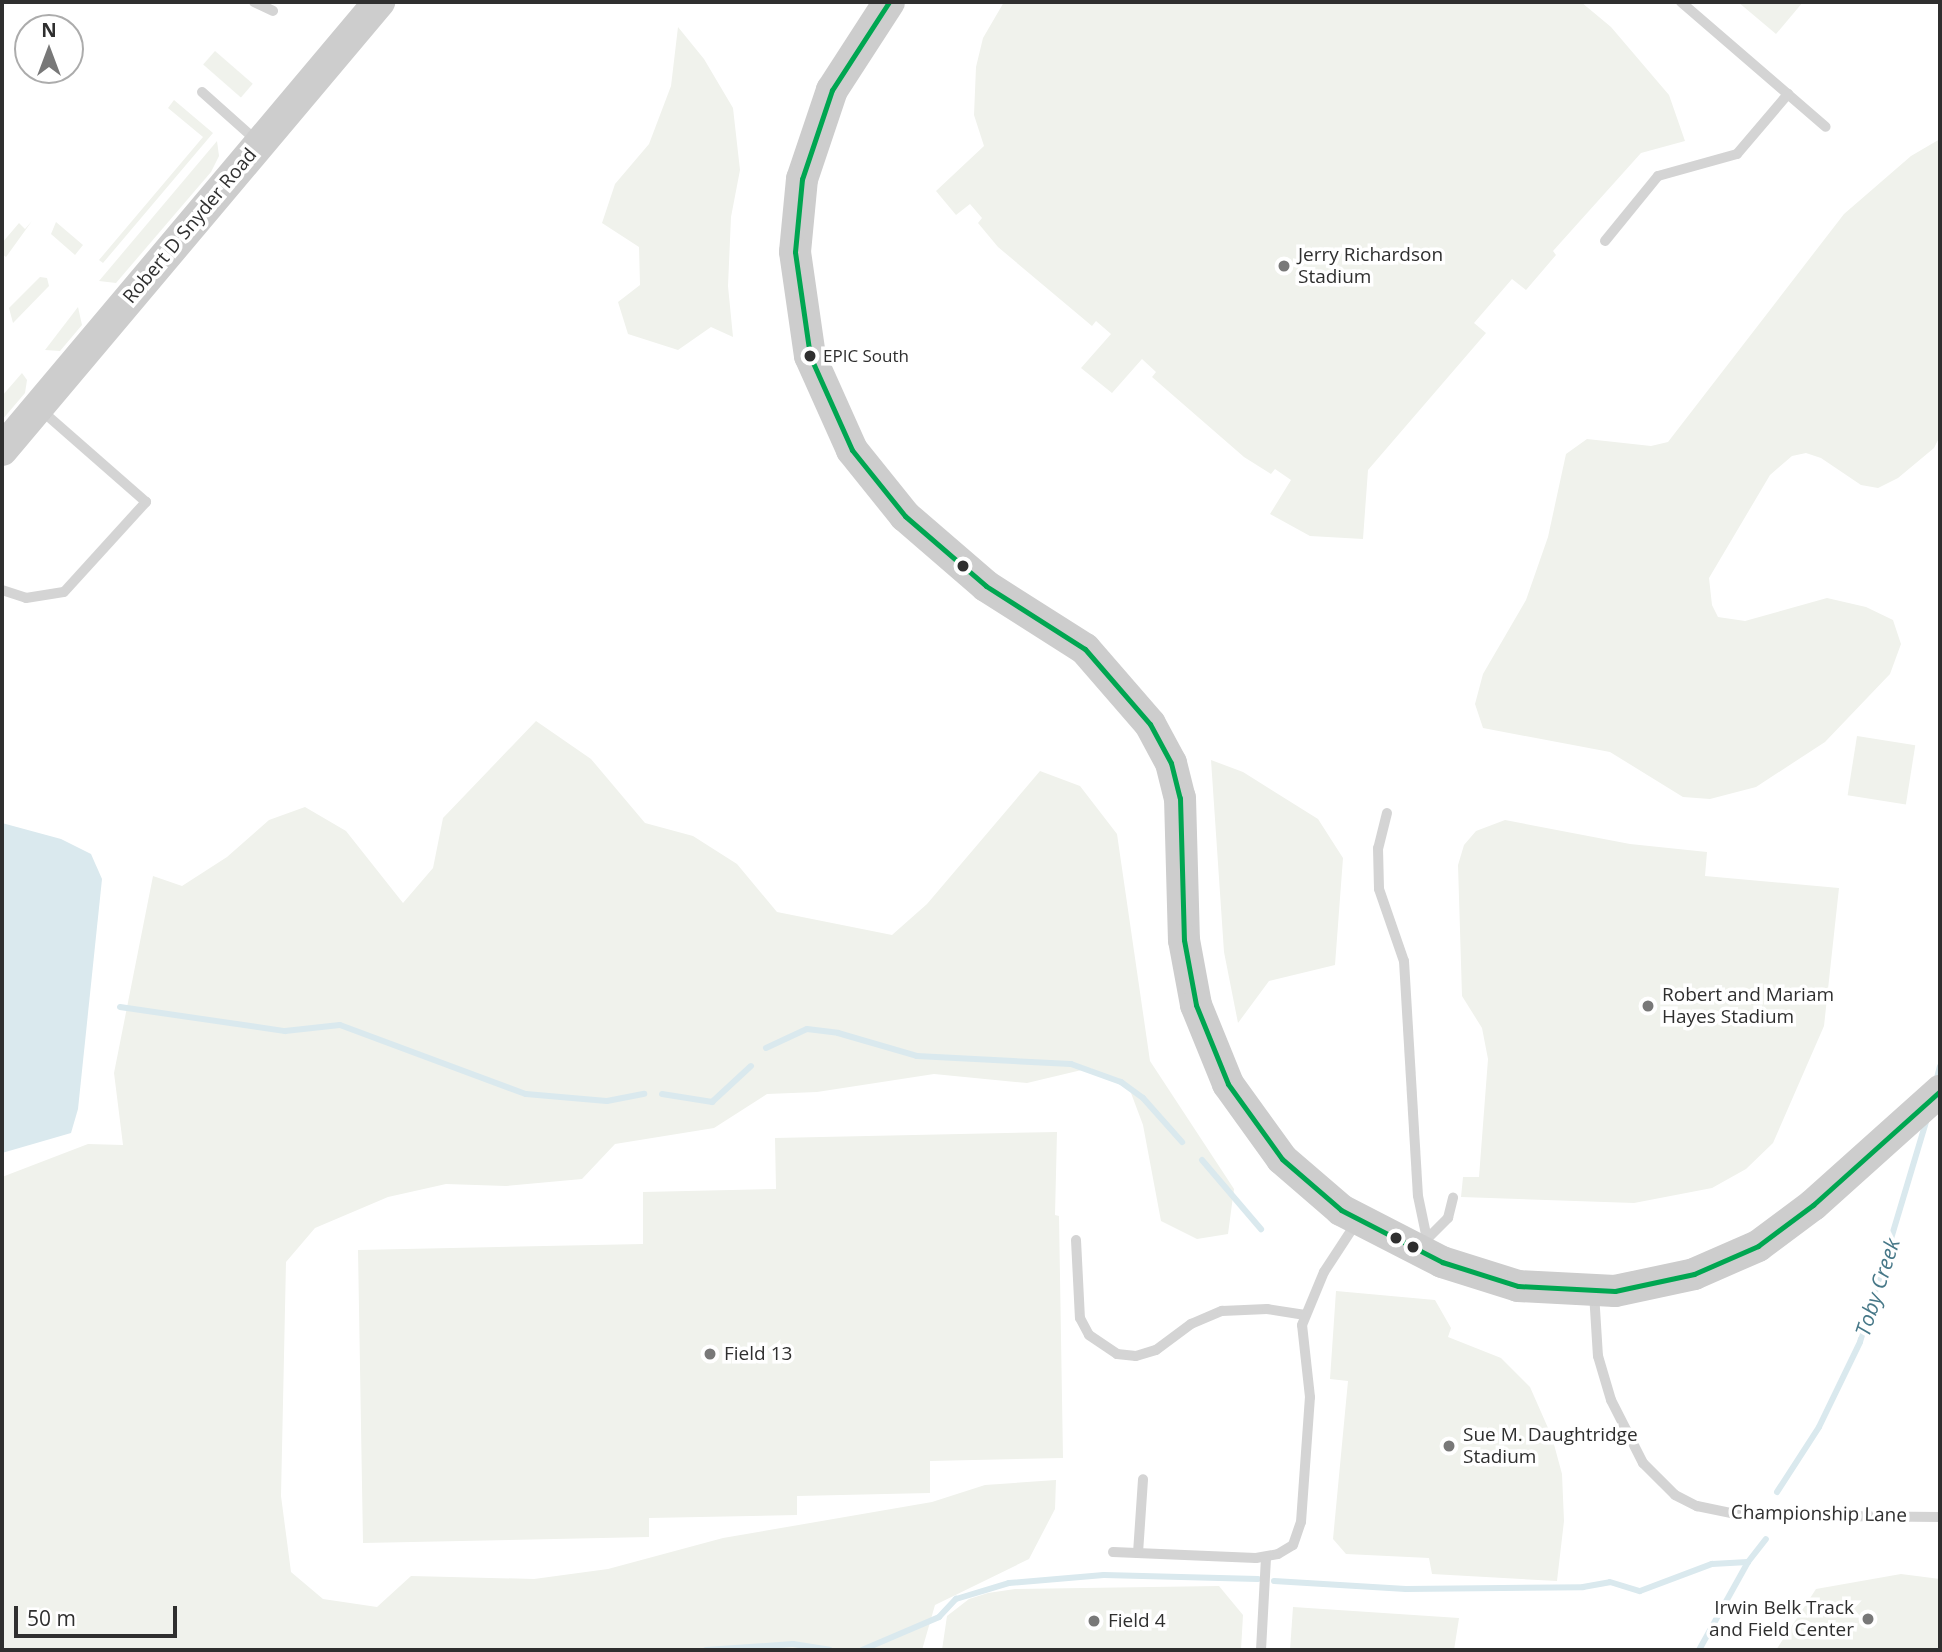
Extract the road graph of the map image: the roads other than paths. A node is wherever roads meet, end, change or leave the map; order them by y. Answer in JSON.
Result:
{"nodes":[{"id":1,"x":254,"y":2,"type":"edge"},
{"id":2,"x":379,"y":2,"type":"edge"},
{"id":3,"x":889,"y":2,"type":"edge"},
{"id":4,"x":1681,"y":2,"type":"edge"},
{"id":5,"x":273,"y":11,"type":"dead end"},
{"id":6,"x":202,"y":92,"type":"dead end"},
{"id":7,"x":1788,"y":94,"type":"junction"},
{"id":8,"x":1826,"y":127,"type":"dead end"},
{"id":9,"x":260,"y":143,"type":"junction"},
{"id":10,"x":1605,"y":241,"type":"dead end"},
{"id":11,"x":38,"y":407,"type":"junction"},
{"id":12,"x":2,"y":450,"type":"edge"},
{"id":13,"x":2,"y":590,"type":"edge"},
{"id":14,"x":1387,"y":813,"type":"dead end"},
{"id":15,"x":1940,"y":1091,"type":"edge"},
{"id":16,"x":1453,"y":1198,"type":"dead end"},
{"id":17,"x":1358,"y":1220,"type":"junction"},
{"id":18,"x":1076,"y":1240,"type":"dead end"},
{"id":19,"x":1424,"y":1246,"type":"junction"},
{"id":20,"x":1594,"y":1292,"type":"junction"},
{"id":21,"x":1304,"y":1315,"type":"junction"},
{"id":22,"x":1143,"y":1479,"type":"dead end"},
{"id":23,"x":1940,"y":1517,"type":"edge"},
{"id":24,"x":1113,"y":1552,"type":"dead end"},
{"id":25,"x":1138,"y":1553,"type":"junction"},
{"id":26,"x":1266,"y":1557,"type":"junction"},
{"id":27,"x":1261,"y":1650,"type":"edge"}],
"edges":[{"from":1,"to":5,"type":"lane"},
{"from":2,"to":9,"type":"street","name":"Robert D Snyder Road"},
{"from":3,"to":17,"type":"street"},
{"from":4,"to":7,"type":"lane"},
{"from":6,"to":9,"type":"lane"},
{"from":7,"to":8,"type":"lane"},
{"from":7,"to":10,"type":"lane"},
{"from":9,"to":11,"type":"street","name":"Robert D Snyder Road"},
{"from":11,"to":12,"type":"street","name":"Robert D Snyder Road"},
{"from":11,"to":13,"type":"lane"},
{"from":14,"to":19,"type":"lane"},
{"from":15,"to":20,"type":"street"},
{"from":16,"to":19,"type":"lane"},
{"from":17,"to":19,"type":"street"},
{"from":17,"to":21,"type":"lane"},
{"from":18,"to":21,"type":"lane"},
{"from":19,"to":20,"type":"street"},
{"from":20,"to":23,"type":"lane","name":"Championship Lane"},
{"from":21,"to":26,"type":"lane"},
{"from":22,"to":25,"type":"lane"},
{"from":24,"to":25,"type":"lane"},
{"from":25,"to":26,"type":"lane"},
{"from":26,"to":27,"type":"lane"}]}
